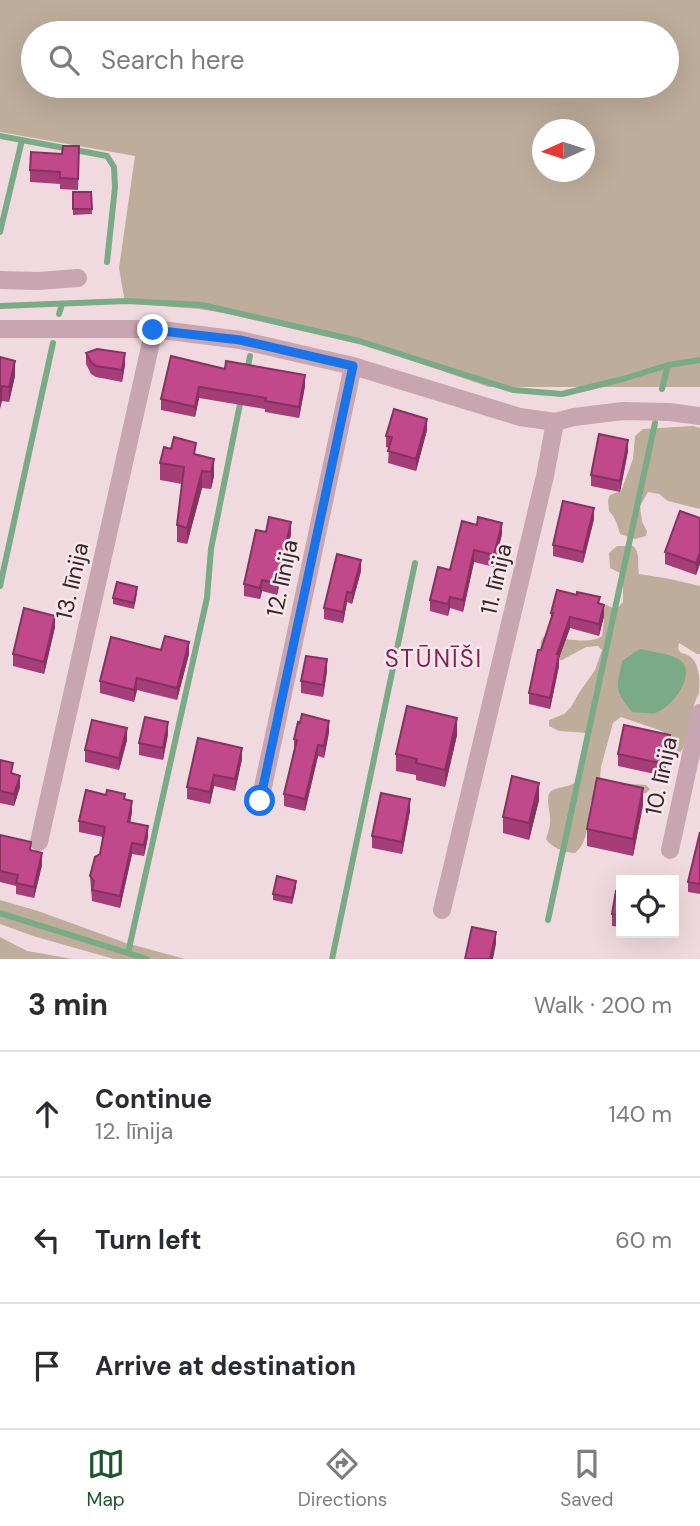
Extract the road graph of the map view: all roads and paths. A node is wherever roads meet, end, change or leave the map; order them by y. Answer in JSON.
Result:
{"nodes":[{"id":1,"x":78,"y":278,"type":"dead end"},
{"id":2,"x":0,"y":280,"type":"edge"},
{"id":3,"x":0,"y":330,"type":"edge"},
{"id":4,"x":153,"y":330,"type":"junction"},
{"id":5,"x":353,"y":366,"type":"junction"},
{"id":6,"x":700,"y":415,"type":"edge"},
{"id":7,"x":555,"y":422,"type":"junction"},
{"id":8,"x":700,"y":713,"type":"edge"},
{"id":9,"x":260,"y":801,"type":"dead end"},
{"id":10,"x":39,"y":842,"type":"dead end"},
{"id":11,"x":670,"y":850,"type":"dead end"},
{"id":12,"x":442,"y":910,"type":"dead end"}],
"edges":[{"from":1,"to":2,"type":"street"},
{"from":3,"to":4,"type":"street"},
{"from":4,"to":5,"type":"street"},
{"from":4,"to":10,"type":"street","name":"13. līnija"},
{"from":5,"to":7,"type":"street"},
{"from":5,"to":9,"type":"street","name":"12. līnija"},
{"from":6,"to":7,"type":"street"},
{"from":7,"to":12,"type":"street","name":"11. līnija"},
{"from":8,"to":11,"type":"street","name":"10. līnija"}]}
